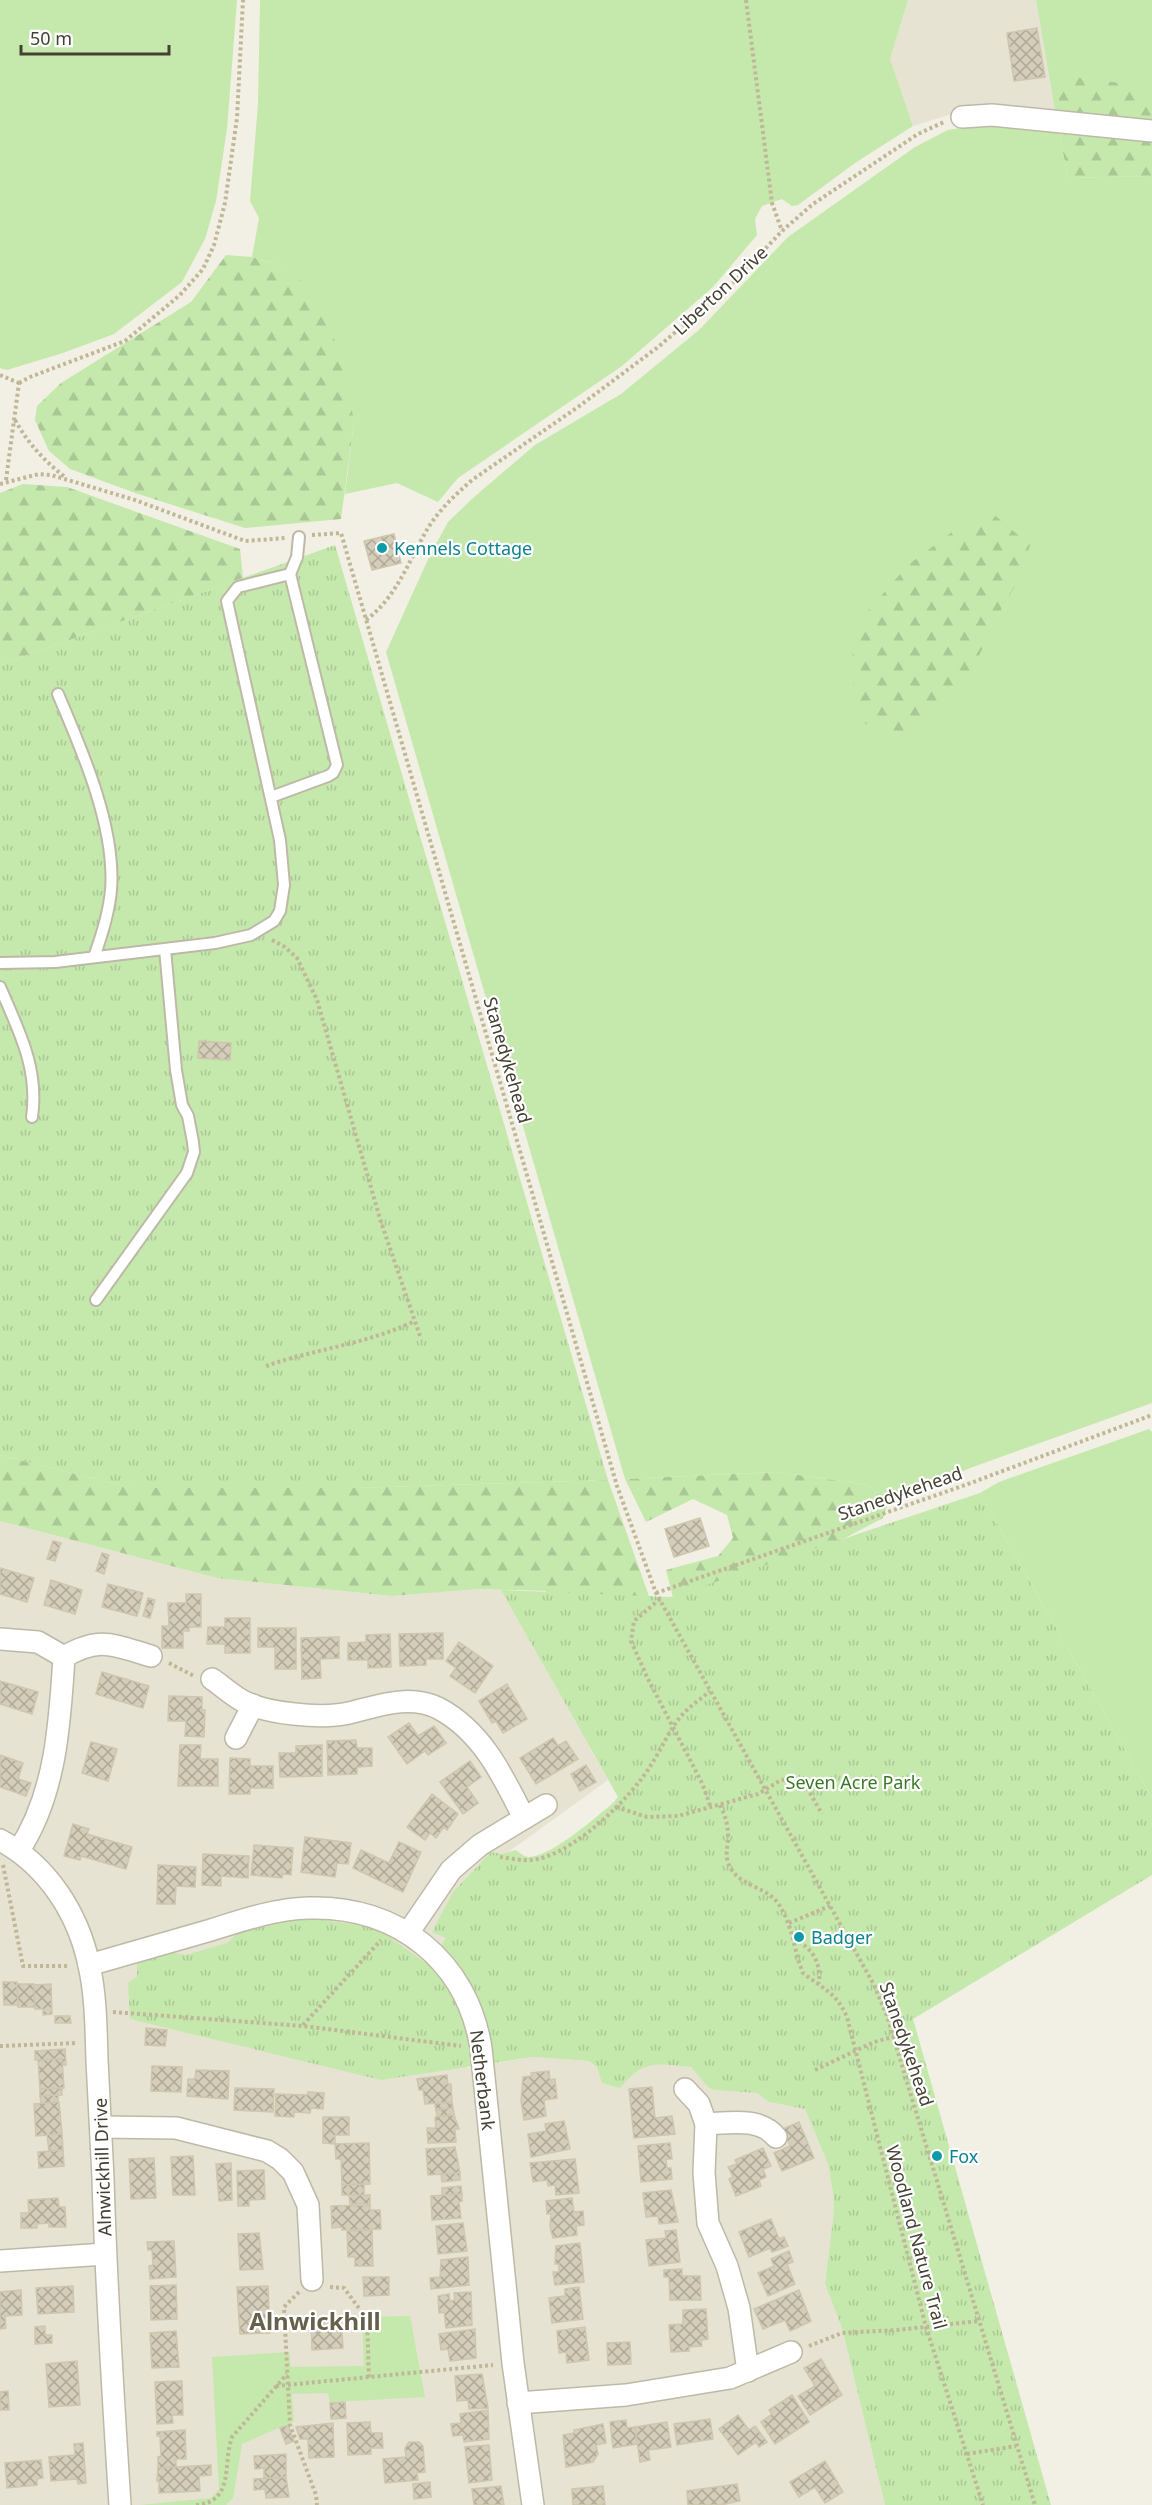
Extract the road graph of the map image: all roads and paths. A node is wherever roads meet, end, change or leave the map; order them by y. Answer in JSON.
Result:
{"nodes":[{"id":1,"x":243,"y":0,"type":"edge"},
{"id":2,"x":746,"y":0,"type":"edge"},
{"id":3,"x":962,"y":117,"type":"joint"},
{"id":4,"x":1152,"y":131,"type":"edge"},
{"id":5,"x":782,"y":231,"type":"junction"},
{"id":6,"x":0,"y":375,"type":"edge"},
{"id":7,"x":19,"y":383,"type":"junction"},
{"id":8,"x":15,"y":419,"type":"junction"},
{"id":9,"x":65,"y":478,"type":"junction"},
{"id":10,"x":6,"y":480,"type":"junction"},
{"id":11,"x":0,"y":484,"type":"edge"},
{"id":12,"x":299,"y":537,"type":"junction"},
{"id":13,"x":290,"y":574,"type":"junction"},
{"id":14,"x":366,"y":620,"type":"junction"},
{"id":15,"x":58,"y":694,"type":"dead end"},
{"id":16,"x":271,"y":797,"type":"junction"},
{"id":17,"x":250,"y":935,"type":"junction"},
{"id":18,"x":165,"y":949,"type":"junction"},
{"id":19,"x":94,"y":957,"type":"junction"},
{"id":20,"x":0,"y":963,"type":"edge"},
{"id":21,"x":0,"y":987,"type":"edge"},
{"id":22,"x":32,"y":1118,"type":"dead end"},
{"id":23,"x":96,"y":1300,"type":"dead end"},
{"id":24,"x":415,"y":1321,"type":"junction"},
{"id":25,"x":420,"y":1336,"type":"dead end"},
{"id":26,"x":266,"y":1366,"type":"dead end"},
{"id":27,"x":1152,"y":1414,"type":"edge"},
{"id":28,"x":1146,"y":1417,"type":"junction"},
{"id":29,"x":1152,"y":1422,"type":"edge"},
{"id":30,"x":657,"y":1593,"type":"junction"},
{"id":31,"x":660,"y":1599,"type":"junction"},
{"id":32,"x":0,"y":1639,"type":"edge"},
{"id":33,"x":151,"y":1656,"type":"joint"},
{"id":34,"x":64,"y":1657,"type":"junction"},
{"id":35,"x":212,"y":1678,"type":"joint"},
{"id":36,"x":710,"y":1691,"type":"junction"},
{"id":37,"x":253,"y":1705,"type":"junction"},
{"id":38,"x":674,"y":1727,"type":"junction"},
{"id":39,"x":236,"y":1738,"type":"dead end"},
{"id":40,"x":764,"y":1790,"type":"junction"},
{"id":41,"x":546,"y":1805,"type":"dead end"},
{"id":42,"x":720,"y":1805,"type":"junction"},
{"id":43,"x":616,"y":1807,"type":"junction"},
{"id":44,"x":711,"y":1808,"type":"junction"},
{"id":45,"x":822,"y":1814,"type":"dead end"},
{"id":46,"x":524,"y":1818,"type":"junction"},
{"id":47,"x":0,"y":1840,"type":"edge"},
{"id":48,"x":480,"y":1845,"type":"junction"},
{"id":49,"x":11,"y":1856,"type":"junction"},
{"id":50,"x":830,"y":1906,"type":"junction"},
{"id":51,"x":789,"y":1923,"type":"junction"},
{"id":52,"x":401,"y":1930,"type":"junction"},
{"id":53,"x":794,"y":1938,"type":"junction"},
{"id":54,"x":89,"y":1965,"type":"junction"},
{"id":55,"x":819,"y":1983,"type":"junction"},
{"id":56,"x":94,"y":2010,"type":"junction"},
{"id":57,"x":303,"y":2026,"type":"junction"},
{"id":58,"x":893,"y":2037,"type":"junction"},
{"id":59,"x":96,"y":2042,"type":"junction"},
{"id":60,"x":0,"y":2046,"type":"edge"},
{"id":61,"x":481,"y":2048,"type":"junction"},
{"id":62,"x":854,"y":2051,"type":"junction"},
{"id":63,"x":814,"y":2070,"type":"dead end"},
{"id":64,"x":684,"y":2089,"type":"dead end"},
{"id":65,"x":706,"y":2124,"type":"junction"},
{"id":66,"x":101,"y":2127,"type":"junction"},
{"id":67,"x":776,"y":2138,"type":"dead end"},
{"id":68,"x":105,"y":2254,"type":"junction"},
{"id":69,"x":0,"y":2261,"type":"edge"},
{"id":70,"x":312,"y":2280,"type":"junction"},
{"id":71,"x":979,"y":2321,"type":"junction"},
{"id":72,"x":926,"y":2327,"type":"junction"},
{"id":73,"x":791,"y":2352,"type":"joint"},
{"id":74,"x":513,"y":2363,"type":"junction"},
{"id":75,"x":748,"y":2371,"type":"junction"},
{"id":76,"x":287,"y":2373,"type":"junction"},
{"id":77,"x":369,"y":2378,"type":"junction"},
{"id":78,"x":288,"y":2385,"type":"junction"},
{"id":79,"x":276,"y":2386,"type":"junction"},
{"id":80,"x":518,"y":2403,"type":"junction"},
{"id":81,"x":1017,"y":2445,"type":"junction"},
{"id":82,"x":967,"y":2454,"type":"junction"},
{"id":83,"x":120,"y":2505,"type":"edge"},
{"id":84,"x":196,"y":2505,"type":"edge"},
{"id":85,"x":209,"y":2505,"type":"edge"},
{"id":86,"x":317,"y":2505,"type":"edge"},
{"id":87,"x":533,"y":2505,"type":"edge"},
{"id":88,"x":983,"y":2505,"type":"edge"},
{"id":89,"x":1035,"y":2505,"type":"edge"}],
"edges":[{"from":1,"to":7,"type":"path"},
{"from":2,"to":5,"type":"path"},
{"from":3,"to":4,"type":"street"},
{"from":3,"to":5,"type":"path","name":"Liberton Drive"},
{"from":5,"to":14,"type":"path","name":"Liberton Drive"},
{"from":6,"to":7,"type":"path"},
{"from":7,"to":8,"type":"path"},
{"from":8,"to":9,"type":"path"},
{"from":8,"to":10,"type":"path"},
{"from":9,"to":10,"type":"path"},
{"from":9,"to":12,"type":"path"},
{"from":10,"to":11,"type":"path"},
{"from":12,"to":13,"type":"lane"},
{"from":12,"to":14,"type":"path","name":"Stanedykehead"},
{"from":13,"to":16,"type":"lane"},
{"from":13,"to":16,"type":"lane"},
{"from":14,"to":30,"type":"path","name":"Stanedykehead"},
{"from":15,"to":19,"type":"lane"},
{"from":16,"to":17,"type":"lane"},
{"from":17,"to":18,"type":"lane"},
{"from":17,"to":24,"type":"path"},
{"from":18,"to":19,"type":"lane"},
{"from":18,"to":23,"type":"lane"},
{"from":19,"to":20,"type":"lane"},
{"from":21,"to":22,"type":"lane"},
{"from":24,"to":25,"type":"path"},
{"from":24,"to":26,"type":"path"},
{"from":27,"to":28,"type":"path","name":"Stanedykehead"},
{"from":28,"to":29,"type":"path"},
{"from":28,"to":30,"type":"path","name":"Stanedykehead"},
{"from":30,"to":31,"type":"path","name":"Stanedykehead"},
{"from":31,"to":36,"type":"path","name":"Stanedykehead"},
{"from":31,"to":38,"type":"path"},
{"from":32,"to":34,"type":"street"},
{"from":33,"to":34,"type":"street"},
{"from":33,"to":35,"type":"path"},
{"from":34,"to":49,"type":"street"},
{"from":35,"to":37,"type":"street"},
{"from":36,"to":38,"type":"path"},
{"from":36,"to":40,"type":"path","name":"Stanedykehead"},
{"from":37,"to":39,"type":"street"},
{"from":37,"to":46,"type":"street"},
{"from":38,"to":43,"type":"path"},
{"from":38,"to":44,"type":"path"},
{"from":40,"to":42,"type":"path"},
{"from":40,"to":45,"type":"path"},
{"from":40,"to":50,"type":"path","name":"Stanedykehead"},
{"from":41,"to":46,"type":"street"},
{"from":42,"to":44,"type":"path"},
{"from":42,"to":51,"type":"path","name":"Woodland Nature Trail"},
{"from":43,"to":44,"type":"path"},
{"from":43,"to":48,"type":"path"},
{"from":46,"to":48,"type":"street"},
{"from":47,"to":49,"type":"street","name":"Alnwickhill Drive"},
{"from":48,"to":52,"type":"street"},
{"from":49,"to":54,"type":"street","name":"Alnwickhill Drive"},
{"from":49,"to":54,"type":"path"},
{"from":50,"to":51,"type":"path"},
{"from":50,"to":58,"type":"path","name":"Stanedykehead"},
{"from":51,"to":53,"type":"path","name":"Woodland Nature Trail"},
{"from":52,"to":54,"type":"street","name":"Netherbank"},
{"from":52,"to":57,"type":"path"},
{"from":52,"to":61,"type":"street","name":"Netherbank"},
{"from":53,"to":55,"type":"path","name":"Woodland Nature Trail"},
{"from":53,"to":55,"type":"path","name":"Woodland Nature Trail"},
{"from":54,"to":56,"type":"street","name":"Alnwickhill Drive"},
{"from":55,"to":62,"type":"path","name":"Woodland Nature Trail"},
{"from":56,"to":57,"type":"path"},
{"from":56,"to":59,"type":"street","name":"Alnwickhill Drive"},
{"from":57,"to":61,"type":"path"},
{"from":58,"to":62,"type":"path"},
{"from":58,"to":71,"type":"path","name":"Stanedykehead"},
{"from":59,"to":60,"type":"path"},
{"from":59,"to":66,"type":"street","name":"Alnwickhill Drive"},
{"from":61,"to":74,"type":"street","name":"Netherbank"},
{"from":62,"to":63,"type":"path"},
{"from":62,"to":72,"type":"path","name":"Woodland Nature Trail"},
{"from":64,"to":65,"type":"street"},
{"from":65,"to":67,"type":"street"},
{"from":65,"to":75,"type":"street"},
{"from":66,"to":68,"type":"street","name":"Alnwickhill Drive"},
{"from":66,"to":70,"type":"street"},
{"from":68,"to":69,"type":"street"},
{"from":68,"to":83,"type":"street","name":"Alnwickhill Drive"},
{"from":70,"to":76,"type":"path"},
{"from":70,"to":77,"type":"path"},
{"from":71,"to":72,"type":"path"},
{"from":71,"to":81,"type":"path","name":"Stanedykehead"},
{"from":72,"to":73,"type":"path"},
{"from":72,"to":82,"type":"path","name":"Woodland Nature Trail"},
{"from":73,"to":75,"type":"street"},
{"from":74,"to":77,"type":"path"},
{"from":74,"to":80,"type":"street","name":"Netherbank"},
{"from":75,"to":80,"type":"street"},
{"from":76,"to":78,"type":"path"},
{"from":76,"to":79,"type":"path"},
{"from":77,"to":78,"type":"path"},
{"from":78,"to":79,"type":"path"},
{"from":78,"to":86,"type":"path"},
{"from":79,"to":85,"type":"path"},
{"from":80,"to":87,"type":"street","name":"Netherbank"},
{"from":81,"to":82,"type":"path"},
{"from":81,"to":89,"type":"path","name":"Stanedykehead"},
{"from":82,"to":88,"type":"path","name":"Woodland Nature Trail"},
{"from":84,"to":85,"type":"path"}]}
